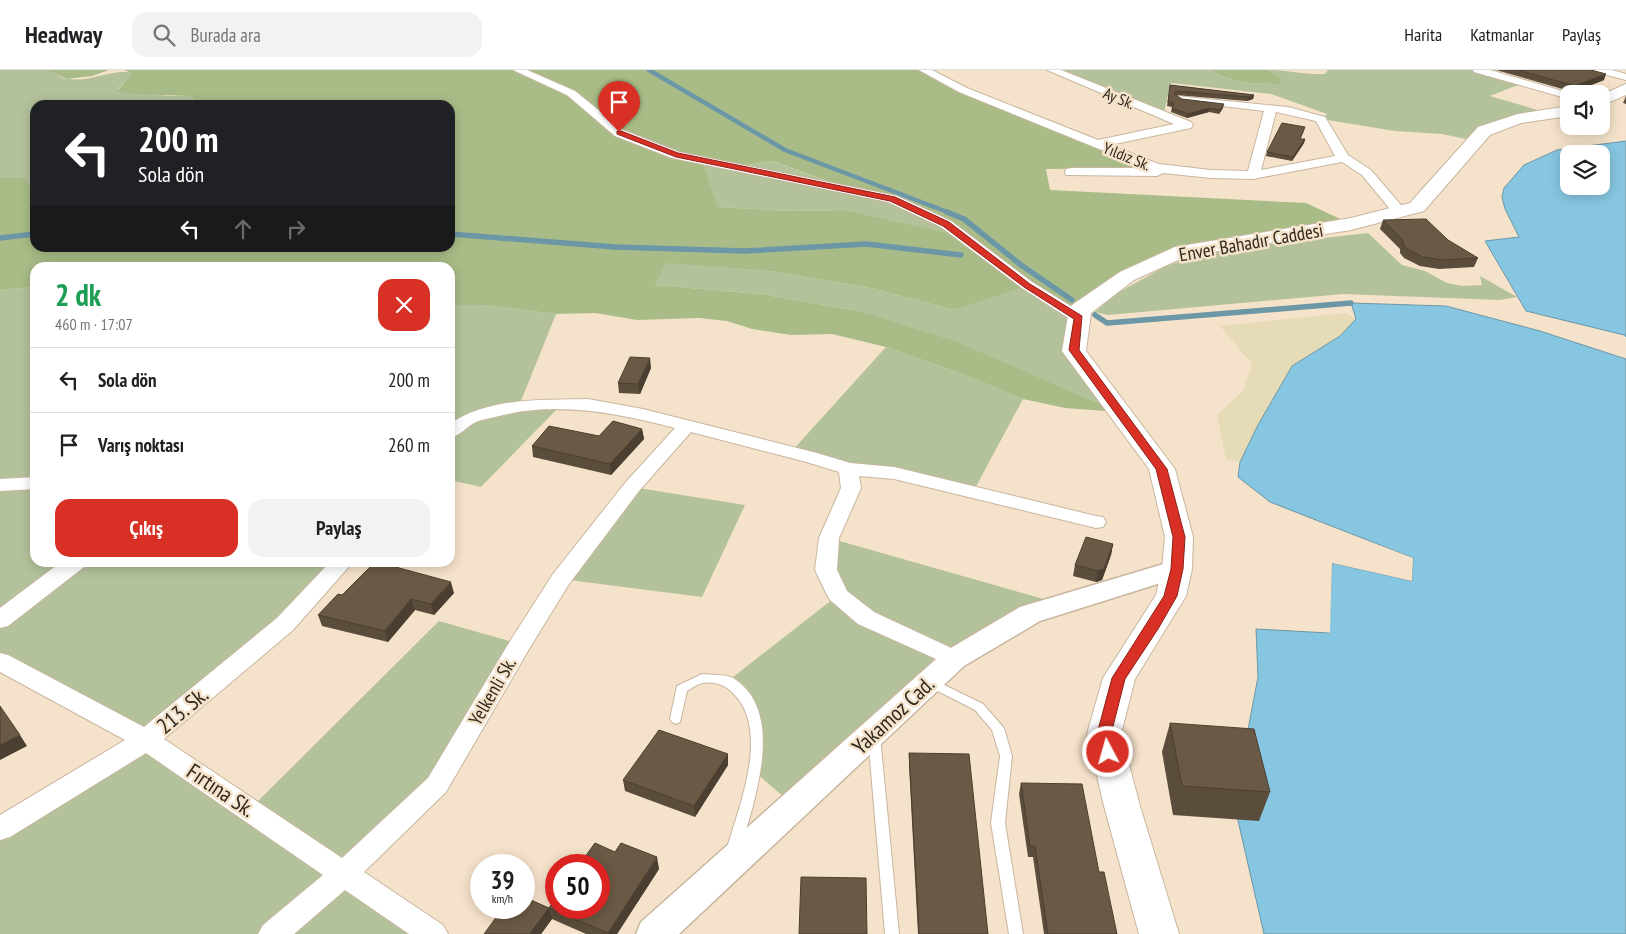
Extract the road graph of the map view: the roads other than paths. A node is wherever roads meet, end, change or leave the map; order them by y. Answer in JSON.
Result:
{"nodes":[{"id":1,"x":518,"y":70,"type":"edge"},
{"id":2,"x":924,"y":70,"type":"edge"},
{"id":3,"x":1052,"y":70,"type":"edge"},
{"id":4,"x":1478,"y":70,"type":"edge"},
{"id":5,"x":1599,"y":70,"type":"edge"},
{"id":6,"x":1626,"y":77,"type":"edge"},
{"id":7,"x":1626,"y":89,"type":"edge"},
{"id":8,"x":1560,"y":93,"type":"edge"},
{"id":9,"x":1610,"y":97,"type":"edge"},
{"id":10,"x":1181,"y":98,"type":"edge"},
{"id":11,"x":1271,"y":108,"type":"junction"},
{"id":12,"x":1560,"y":112,"type":"edge"},
{"id":13,"x":1096,"y":144,"type":"junction"},
{"id":14,"x":1343,"y":158,"type":"junction"},
{"id":15,"x":1172,"y":170,"type":"junction"},
{"id":16,"x":1071,"y":172,"type":"dead end"},
{"id":17,"x":1253,"y":175,"type":"junction"},
{"id":18,"x":1399,"y":212,"type":"junction"},
{"id":19,"x":1079,"y":315,"type":"junction"},
{"id":20,"x":686,"y":426,"type":"junction"},
{"id":21,"x":455,"y":428,"type":"edge"},
{"id":22,"x":848,"y":469,"type":"junction"},
{"id":23,"x":30,"y":483,"type":"edge"},
{"id":24,"x":0,"y":485,"type":"edge"},
{"id":25,"x":1096,"y":522,"type":"dead end"},
{"id":26,"x":69,"y":567,"type":"edge"},
{"id":27,"x":338,"y":567,"type":"edge"},
{"id":28,"x":1177,"y":569,"type":"junction"},
{"id":29,"x":0,"y":620,"type":"edge"},
{"id":30,"x":954,"y":658,"type":"junction"},
{"id":31,"x":0,"y":661,"type":"edge"},
{"id":32,"x":929,"y":681,"type":"junction"},
{"id":33,"x":676,"y":719,"type":"dead end"},
{"id":34,"x":873,"y":733,"type":"junction"},
{"id":35,"x":146,"y":740,"type":"junction"},
{"id":36,"x":0,"y":829,"type":"edge"},
{"id":37,"x":729,"y":866,"type":"junction"},
{"id":38,"x":345,"y":873,"type":"junction"},
{"id":39,"x":273,"y":934,"type":"edge"},
{"id":40,"x":433,"y":934,"type":"edge"},
{"id":41,"x":654,"y":934,"type":"edge"},
{"id":42,"x":892,"y":934,"type":"edge"},
{"id":43,"x":1016,"y":934,"type":"edge"},
{"id":44,"x":1159,"y":934,"type":"edge"}],
"edges":[{"from":1,"to":19,"type":"street"},
{"from":2,"to":13,"type":"street","name":"Yıldız Sk."},
{"from":3,"to":13,"type":"street","name":"Ay Sk."},
{"from":4,"to":8,"type":"street"},
{"from":5,"to":6,"type":"street"},
{"from":7,"to":9,"type":"main road"},
{"from":10,"to":11,"type":"street"},
{"from":11,"to":14,"type":"street"},
{"from":11,"to":17,"type":"street"},
{"from":12,"to":18,"type":"main road","name":"Enver Bahadır Caddesi"},
{"from":13,"to":15,"type":"street","name":"Yıldız Sk."},
{"from":14,"to":17,"type":"street","name":"Yıldız Sk."},
{"from":14,"to":18,"type":"street"},
{"from":15,"to":16,"type":"street"},
{"from":15,"to":17,"type":"street","name":"Yıldız Sk."},
{"from":18,"to":19,"type":"main road","name":"Enver Bahadır Caddesi"},
{"from":19,"to":28,"type":"main road"},
{"from":20,"to":21,"type":"street"},
{"from":20,"to":22,"type":"street"},
{"from":20,"to":38,"type":"street","name":"Yelkenli Sk."},
{"from":22,"to":25,"type":"street"},
{"from":22,"to":30,"type":"street"},
{"from":23,"to":24,"type":"street"},
{"from":26,"to":29,"type":"street"},
{"from":27,"to":35,"type":"street","name":"213. Sk."},
{"from":28,"to":30,"type":"street","name":"Yakamoz Cad."},
{"from":28,"to":44,"type":"main road"},
{"from":30,"to":32,"type":"street","name":"Yakamoz Cad."},
{"from":31,"to":35,"type":"street","name":"Fırtına Sk."},
{"from":32,"to":34,"type":"street","name":"Yakamoz Cad."},
{"from":32,"to":43,"type":"lane"},
{"from":33,"to":37,"type":"lane"},
{"from":34,"to":37,"type":"street","name":"Yakamoz Cad."},
{"from":34,"to":42,"type":"lane"},
{"from":35,"to":36,"type":"street","name":"213. Sk."},
{"from":35,"to":38,"type":"street","name":"Fırtına Sk."},
{"from":37,"to":41,"type":"street","name":"Yakamoz Cad."},
{"from":38,"to":39,"type":"street","name":"Yelkenli Sk."},
{"from":38,"to":40,"type":"street","name":"Fırtına Sk."}]}
